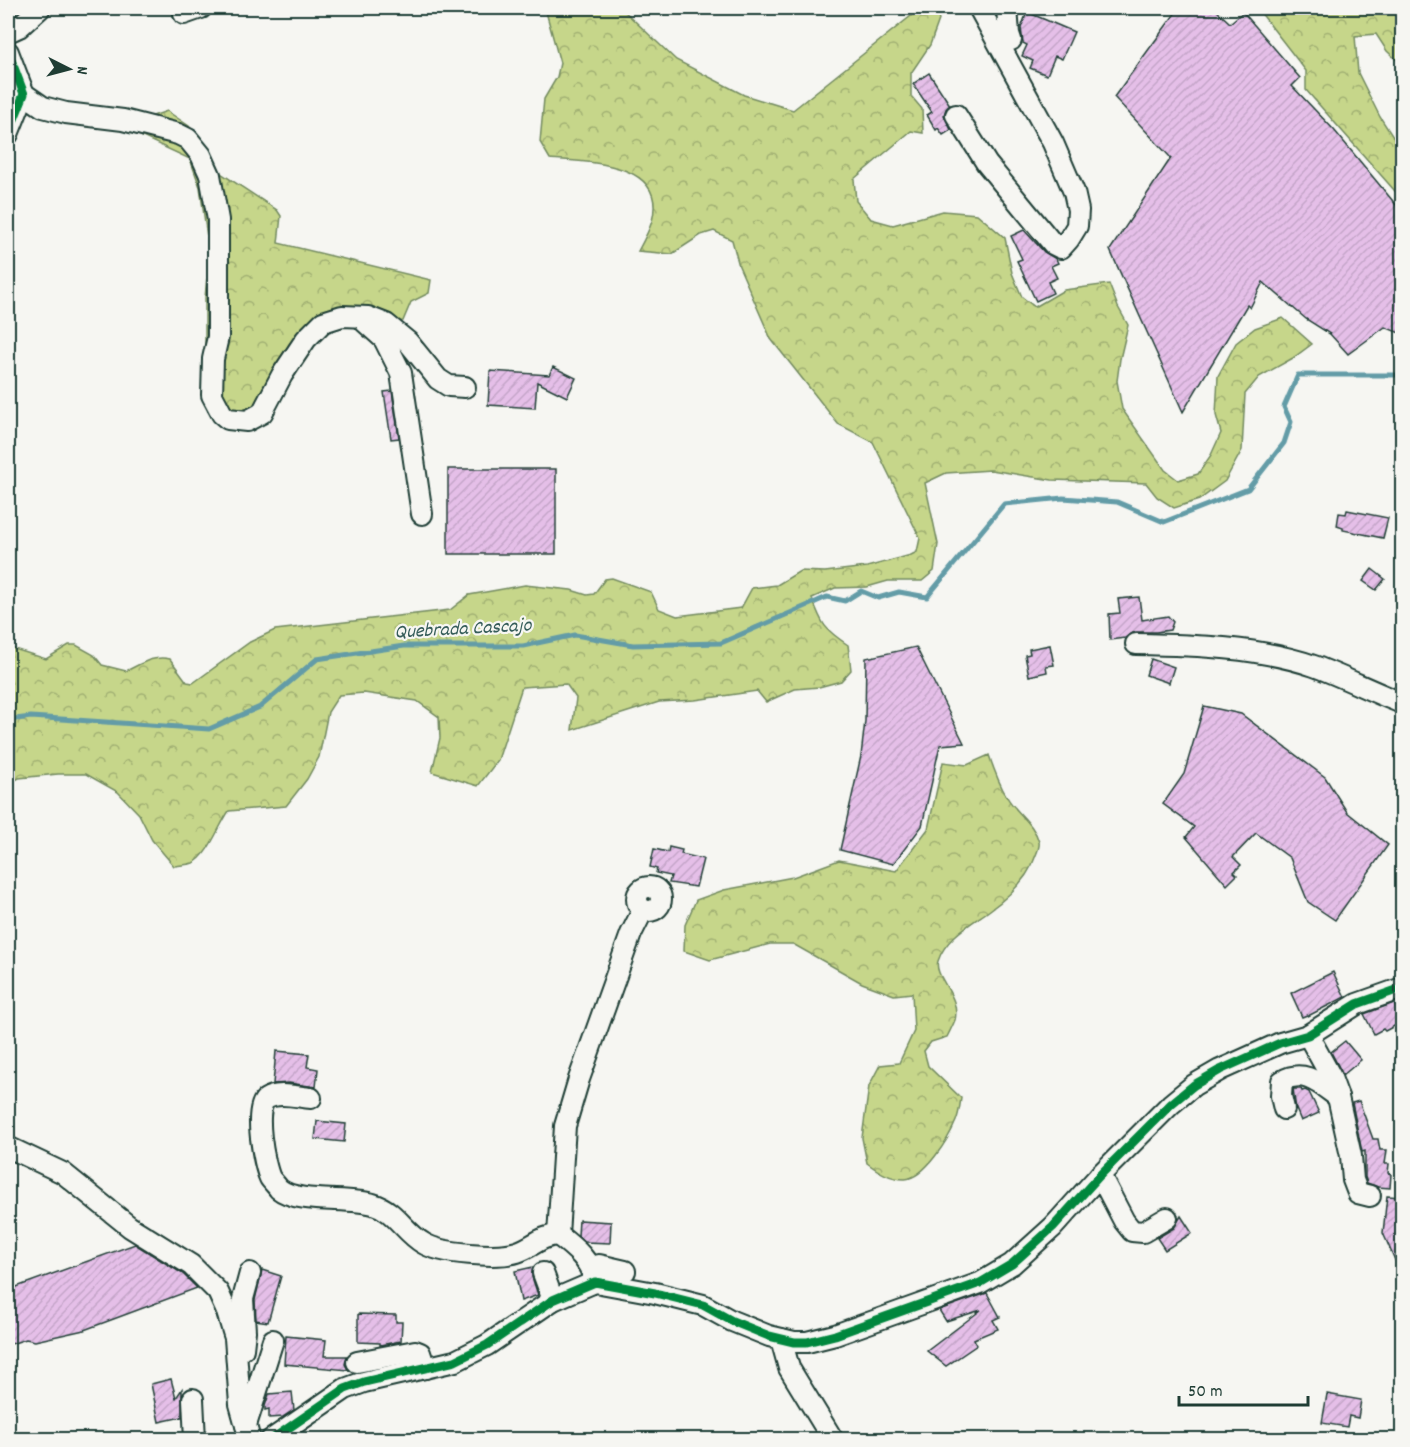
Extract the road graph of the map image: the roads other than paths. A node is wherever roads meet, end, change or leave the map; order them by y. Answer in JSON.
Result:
{"nodes":[{"id":1,"x":40,"y":8,"type":"edge"},
{"id":2,"x":979,"y":8,"type":"edge"},
{"id":3,"x":1007,"y":8,"type":"edge"},
{"id":4,"x":8,"y":32,"type":"edge"},
{"id":5,"x":1011,"y":40,"type":"dead end"},
{"id":6,"x":8,"y":52,"type":"edge"},
{"id":7,"x":24,"y":94,"type":"junction"},
{"id":8,"x":956,"y":115,"type":"dead end"},
{"id":9,"x":8,"y":134,"type":"edge"},
{"id":10,"x":358,"y":316,"type":"junction"},
{"id":11,"x":465,"y":387,"type":"dead end"},
{"id":12,"x":422,"y":514,"type":"dead end"},
{"id":13,"x":1136,"y":644,"type":"dead end"},
{"id":14,"x":1402,"y":703,"type":"edge"},
{"id":15,"x":643,"y":910,"type":"dead end"},
{"id":16,"x":1402,"y":988,"type":"edge"},
{"id":17,"x":1308,"y":1035,"type":"junction"},
{"id":18,"x":1338,"y":1097,"type":"junction"},
{"id":19,"x":311,"y":1098,"type":"dead end"},
{"id":20,"x":1284,"y":1109,"type":"dead end"},
{"id":21,"x":8,"y":1147,"type":"edge"},
{"id":22,"x":1100,"y":1175,"type":"junction"},
{"id":23,"x":1370,"y":1196,"type":"dead end"},
{"id":24,"x":1167,"y":1218,"type":"dead end"},
{"id":25,"x":558,"y":1235,"type":"junction"},
{"id":26,"x":625,"y":1271,"type":"dead end"},
{"id":27,"x":250,"y":1273,"type":"dead end"},
{"id":28,"x":543,"y":1273,"type":"dead end"},
{"id":29,"x":594,"y":1276,"type":"junction"},
{"id":30,"x":553,"y":1300,"type":"junction"},
{"id":31,"x":781,"y":1339,"type":"junction"},
{"id":32,"x":273,"y":1340,"type":"dead end"},
{"id":33,"x":357,"y":1362,"type":"dead end"},
{"id":34,"x":425,"y":1368,"type":"junction"},
{"id":35,"x":239,"y":1370,"type":"junction"},
{"id":36,"x":193,"y":1399,"type":"dead end"},
{"id":37,"x":248,"y":1434,"type":"edge"},
{"id":38,"x":195,"y":1440,"type":"edge"},
{"id":39,"x":271,"y":1440,"type":"edge"},
{"id":40,"x":833,"y":1440,"type":"edge"}],
"edges":[{"from":1,"to":4,"type":"street"},
{"from":2,"to":8,"type":"street"},
{"from":3,"to":5,"type":"street"},
{"from":6,"to":7,"type":"street"},
{"from":7,"to":9,"type":"street"},
{"from":7,"to":10,"type":"street"},
{"from":10,"to":11,"type":"street"},
{"from":10,"to":12,"type":"street"},
{"from":13,"to":14,"type":"street"},
{"from":15,"to":25,"type":"street"},
{"from":16,"to":17,"type":"street"},
{"from":17,"to":18,"type":"street"},
{"from":17,"to":22,"type":"street"},
{"from":18,"to":20,"type":"street"},
{"from":18,"to":23,"type":"street"},
{"from":19,"to":25,"type":"street"},
{"from":21,"to":35,"type":"street"},
{"from":22,"to":24,"type":"street"},
{"from":22,"to":31,"type":"street"},
{"from":25,"to":29,"type":"street"},
{"from":26,"to":29,"type":"street"},
{"from":27,"to":35,"type":"street"},
{"from":28,"to":30,"type":"street"},
{"from":29,"to":30,"type":"street"},
{"from":29,"to":31,"type":"street"},
{"from":30,"to":34,"type":"street"},
{"from":31,"to":40,"type":"street"},
{"from":32,"to":37,"type":"street"},
{"from":33,"to":34,"type":"street"},
{"from":34,"to":39,"type":"street"},
{"from":35,"to":37,"type":"street"},
{"from":36,"to":38,"type":"street"}]}
